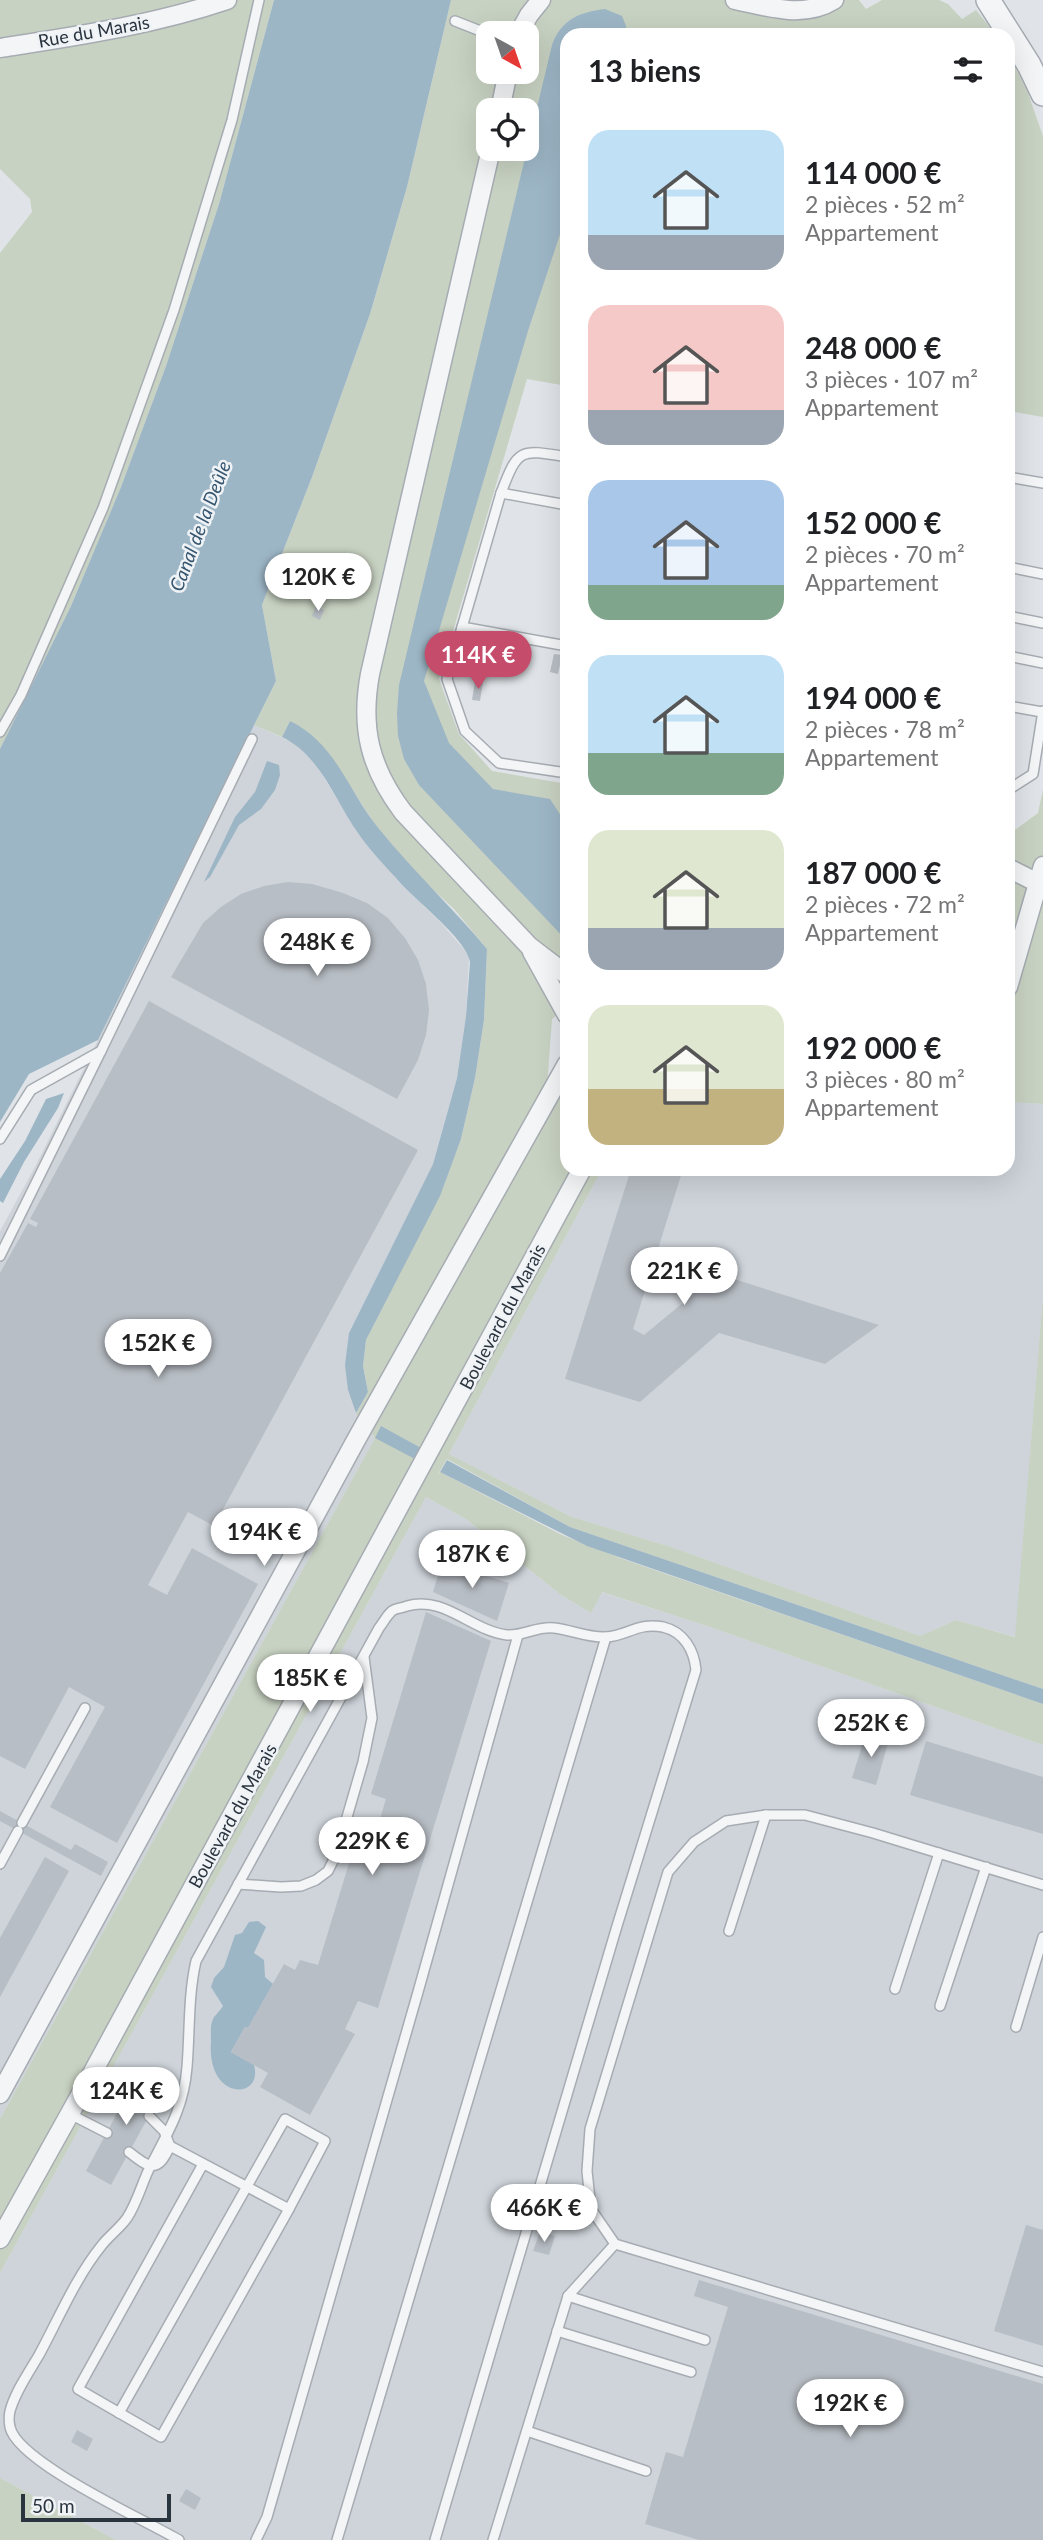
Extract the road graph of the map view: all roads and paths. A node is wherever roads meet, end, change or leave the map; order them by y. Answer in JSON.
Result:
{"nodes":[{"id":1,"x":226,"y":0,"type":"edge"},
{"id":2,"x":259,"y":0,"type":"edge"},
{"id":3,"x":541,"y":0,"type":"edge"},
{"id":4,"x":735,"y":0,"type":"edge"},
{"id":5,"x":834,"y":0,"type":"edge"},
{"id":6,"x":989,"y":4,"type":"edge"},
{"id":7,"x":455,"y":21,"type":"dead end"},
{"id":8,"x":526,"y":21,"type":"edge"},
{"id":9,"x":1005,"y":28,"type":"edge"},
{"id":10,"x":476,"y":29,"type":"edge"},
{"id":11,"x":1015,"y":43,"type":"edge"},
{"id":12,"x":0,"y":48,"type":"edge"},
{"id":13,"x":1043,"y":94,"type":"edge"},
{"id":14,"x":488,"y":161,"type":"edge"},
{"id":15,"x":560,"y":456,"type":"edge"},
{"id":16,"x":1015,"y":478,"type":"edge"},
{"id":17,"x":1043,"y":483,"type":"edge"},
{"id":18,"x":501,"y":493,"type":"junction"},
{"id":19,"x":560,"y":504,"type":"edge"},
{"id":20,"x":1015,"y":568,"type":"edge"},
{"id":21,"x":1043,"y":573,"type":"edge"},
{"id":22,"x":1015,"y":617,"type":"edge"},
{"id":23,"x":1043,"y":623,"type":"edge"},
{"id":24,"x":462,"y":626,"type":"junction"},
{"id":25,"x":560,"y":645,"type":"edge"},
{"id":26,"x":1015,"y":657,"type":"edge"},
{"id":27,"x":1043,"y":663,"type":"edge"},
{"id":28,"x":1015,"y":707,"type":"edge"},
{"id":29,"x":1043,"y":711,"type":"edge"},
{"id":30,"x":0,"y":732,"type":"edge"},
{"id":31,"x":251,"y":739,"type":"dead end"},
{"id":32,"x":560,"y":773,"type":"edge"},
{"id":33,"x":1015,"y":786,"type":"edge"},
{"id":34,"x":1015,"y":870,"type":"edge"},
{"id":35,"x":1040,"y":875,"type":"edge"},
{"id":36,"x":529,"y":946,"type":"junction"},
{"id":37,"x":1015,"y":962,"type":"edge"},
{"id":38,"x":560,"y":970,"type":"edge"},
{"id":39,"x":560,"y":1002,"type":"edge"},
{"id":40,"x":101,"y":1051,"type":"junction"},
{"id":41,"x":560,"y":1076,"type":"edge"},
{"id":42,"x":0,"y":1139,"type":"edge"},
{"id":43,"x":578,"y":1176,"type":"edge"},
{"id":44,"x":0,"y":1256,"type":"edge"},
{"id":45,"x":518,"y":1635,"type":"junction"},
{"id":46,"x":606,"y":1637,"type":"junction"},
{"id":47,"x":364,"y":1656,"type":"junction"},
{"id":48,"x":85,"y":1709,"type":"dead end"},
{"id":49,"x":766,"y":1815,"type":"junction"},
{"id":50,"x":939,"y":1853,"type":"junction"},
{"id":51,"x":0,"y":1864,"type":"edge"},
{"id":52,"x":986,"y":1867,"type":"junction"},
{"id":53,"x":239,"y":1884,"type":"junction"},
{"id":54,"x":1043,"y":1885,"type":"edge"},
{"id":55,"x":729,"y":1931,"type":"dead end"},
{"id":56,"x":1043,"y":1937,"type":"edge"},
{"id":57,"x":895,"y":1989,"type":"dead end"},
{"id":58,"x":940,"y":2006,"type":"dead end"},
{"id":59,"x":1016,"y":2027,"type":"dead end"},
{"id":60,"x":88,"y":2081,"type":"junction"},
{"id":61,"x":0,"y":2094,"type":"edge"},
{"id":62,"x":124,"y":2101,"type":"dead end"},
{"id":63,"x":70,"y":2114,"type":"junction"},
{"id":64,"x":149,"y":2116,"type":"dead end"},
{"id":65,"x":107,"y":2133,"type":"dead end"},
{"id":66,"x":168,"y":2142,"type":"junction"},
{"id":67,"x":129,"y":2152,"type":"dead end"},
{"id":68,"x":203,"y":2164,"type":"junction"},
{"id":69,"x":150,"y":2166,"type":"junction"},
{"id":70,"x":247,"y":2187,"type":"junction"},
{"id":71,"x":289,"y":2209,"type":"junction"},
{"id":72,"x":0,"y":2239,"type":"edge"},
{"id":73,"x":615,"y":2244,"type":"junction"},
{"id":74,"x":568,"y":2296,"type":"junction"},
{"id":75,"x":557,"y":2331,"type":"junction"},
{"id":76,"x":705,"y":2340,"type":"dead end"},
{"id":77,"x":691,"y":2372,"type":"dead end"},
{"id":78,"x":1043,"y":2372,"type":"edge"},
{"id":79,"x":119,"y":2413,"type":"junction"},
{"id":80,"x":5,"y":2427,"type":"edge"},
{"id":81,"x":527,"y":2431,"type":"junction"},
{"id":82,"x":646,"y":2471,"type":"dead end"},
{"id":83,"x":178,"y":2540,"type":"edge"},
{"id":84,"x":256,"y":2540,"type":"edge"},
{"id":85,"x":337,"y":2540,"type":"edge"},
{"id":86,"x":435,"y":2540,"type":"edge"},
{"id":87,"x":493,"y":2540,"type":"edge"}],
"edges":[{"from":1,"to":12,"type":"street","name":"Rue du Marais"},
{"from":2,"to":30,"type":"lane"},
{"from":3,"to":8,"type":"street"},
{"from":4,"to":5,"type":"street"},
{"from":6,"to":9,"type":"street"},
{"from":7,"to":10,"type":"lane"},
{"from":11,"to":13,"type":"street"},
{"from":14,"to":36,"type":"street"},
{"from":15,"to":18,"type":"lane"},
{"from":16,"to":17,"type":"lane"},
{"from":18,"to":19,"type":"lane"},
{"from":18,"to":24,"type":"lane"},
{"from":20,"to":21,"type":"lane"},
{"from":22,"to":23,"type":"lane"},
{"from":24,"to":25,"type":"lane"},
{"from":24,"to":32,"type":"lane"},
{"from":26,"to":27,"type":"lane"},
{"from":28,"to":29,"type":"lane"},
{"from":29,"to":33,"type":"lane"},
{"from":31,"to":40,"type":"lane"},
{"from":34,"to":35,"type":"street"},
{"from":35,"to":37,"type":"street"},
{"from":36,"to":38,"type":"street"},
{"from":36,"to":39,"type":"street"},
{"from":40,"to":42,"type":"lane"},
{"from":40,"to":44,"type":"lane"},
{"from":41,"to":61,"type":"street"},
{"from":43,"to":60,"type":"street","name":"Boulevard du Marais"},
{"from":45,"to":46,"type":"lane"},
{"from":45,"to":47,"type":"lane"},
{"from":45,"to":84,"type":"lane"},
{"from":46,"to":85,"type":"lane"},
{"from":46,"to":86,"type":"lane"},
{"from":47,"to":53,"type":"lane"},
{"from":47,"to":53,"type":"lane"},
{"from":48,"to":51,"type":"lane"},
{"from":49,"to":50,"type":"lane"},
{"from":49,"to":55,"type":"lane"},
{"from":49,"to":73,"type":"lane"},
{"from":50,"to":52,"type":"lane"},
{"from":50,"to":57,"type":"lane"},
{"from":52,"to":54,"type":"lane"},
{"from":52,"to":58,"type":"lane"},
{"from":53,"to":66,"type":"lane"},
{"from":56,"to":59,"type":"lane"},
{"from":60,"to":62,"type":"lane"},
{"from":60,"to":63,"type":"street","name":"Boulevard du Marais"},
{"from":63,"to":65,"type":"lane"},
{"from":63,"to":72,"type":"street","name":"Boulevard du Marais"},
{"from":64,"to":66,"type":"lane"},
{"from":66,"to":68,"type":"lane"},
{"from":66,"to":69,"type":"lane"},
{"from":67,"to":69,"type":"lane"},
{"from":68,"to":70,"type":"lane"},
{"from":68,"to":79,"type":"lane"},
{"from":69,"to":80,"type":"lane"},
{"from":70,"to":71,"type":"lane"},
{"from":70,"to":71,"type":"lane"},
{"from":70,"to":79,"type":"lane"},
{"from":71,"to":79,"type":"lane"},
{"from":73,"to":74,"type":"lane"},
{"from":73,"to":78,"type":"lane"},
{"from":74,"to":75,"type":"lane"},
{"from":74,"to":76,"type":"lane"},
{"from":75,"to":77,"type":"lane"},
{"from":75,"to":81,"type":"lane"},
{"from":80,"to":83,"type":"lane"},
{"from":81,"to":82,"type":"lane"},
{"from":81,"to":87,"type":"lane"}]}
